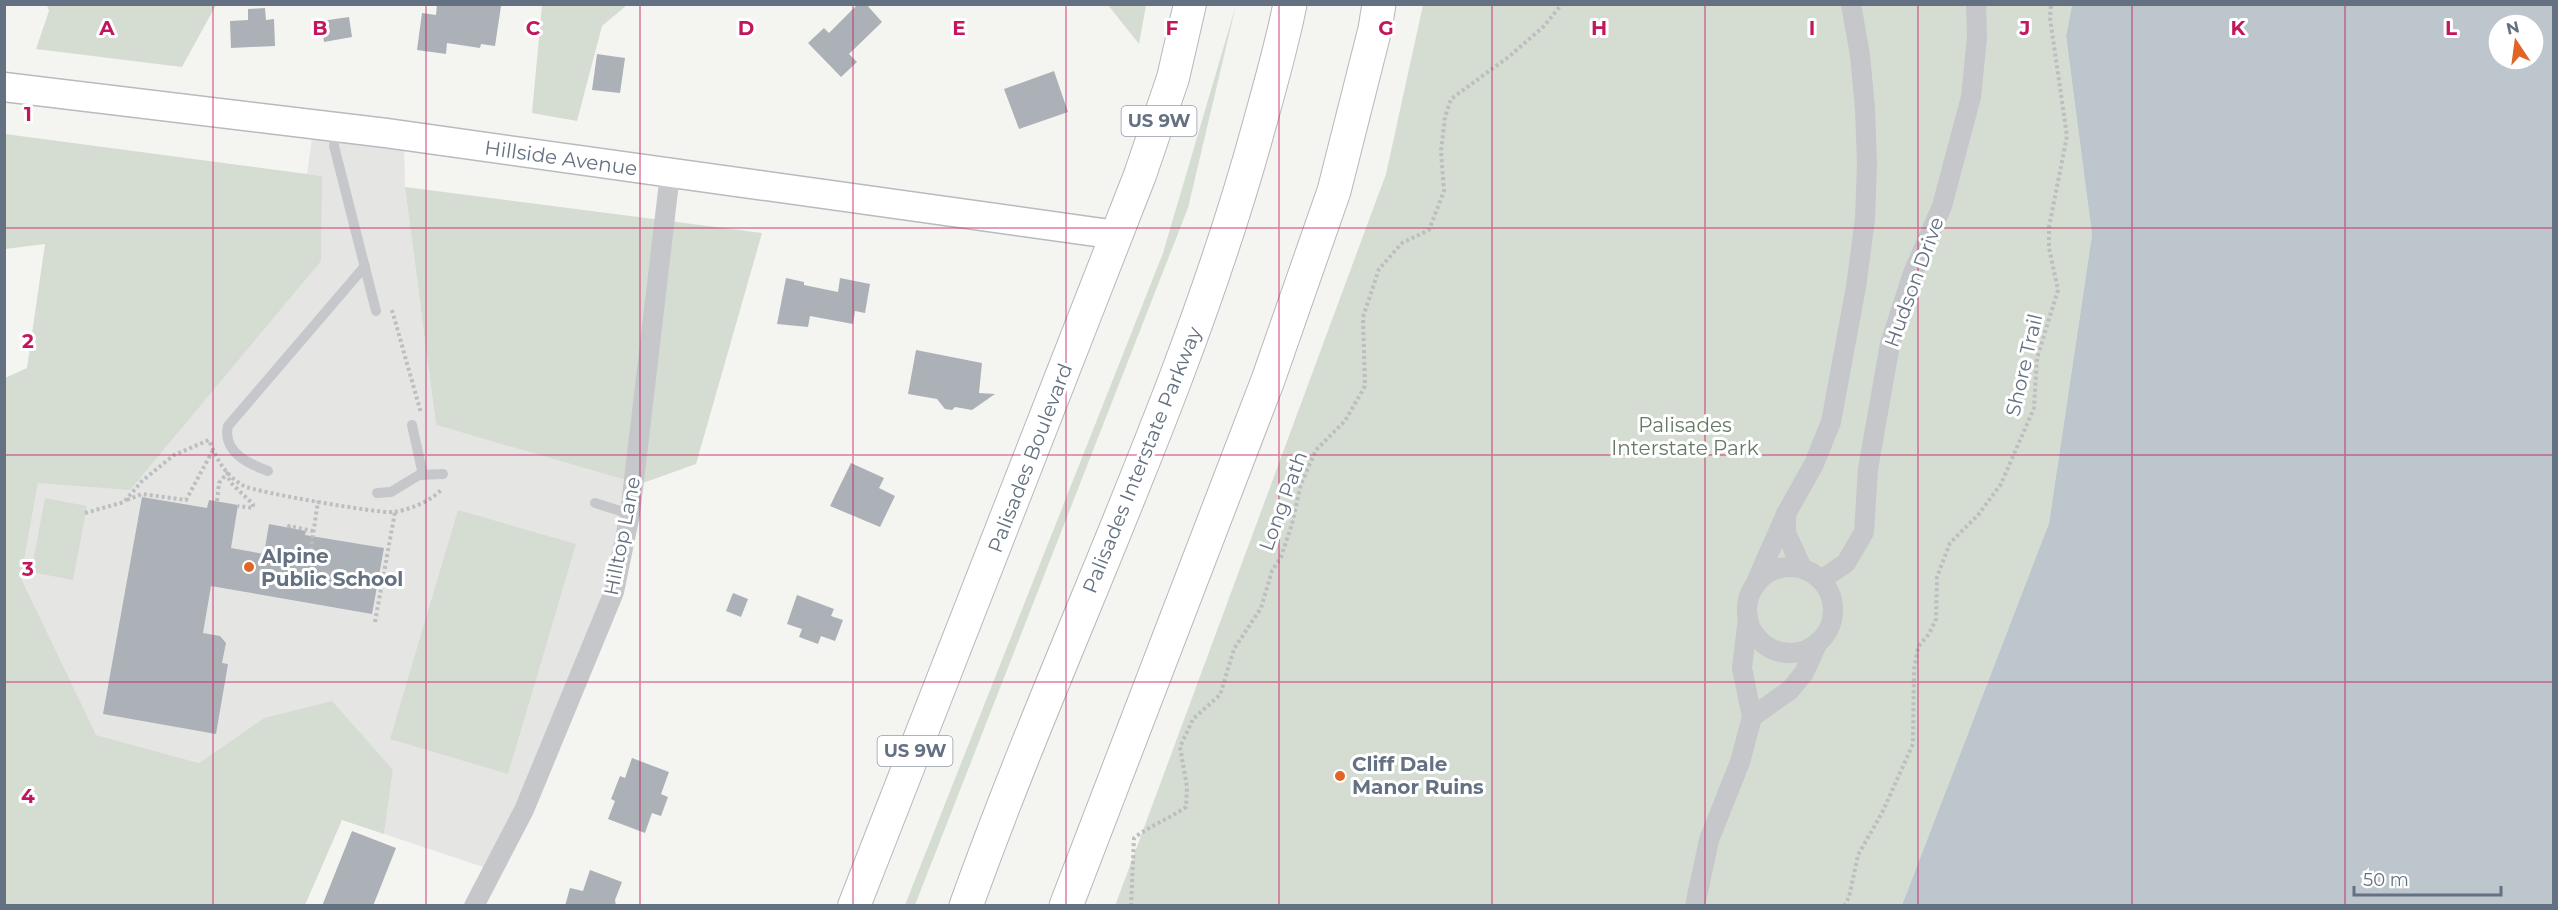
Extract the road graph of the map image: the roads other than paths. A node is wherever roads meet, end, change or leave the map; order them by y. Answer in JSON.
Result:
{"nodes":[{"id":1,"x":1190,"y":4,"type":"edge"},
{"id":2,"x":1290,"y":4,"type":"edge"},
{"id":3,"x":1379,"y":4,"type":"edge"},
{"id":4,"x":1851,"y":4,"type":"edge"},
{"id":5,"x":1976,"y":4,"type":"edge"},
{"id":6,"x":5,"y":87,"type":"edge"},
{"id":7,"x":336,"y":127,"type":"junction"},
{"id":8,"x":670,"y":174,"type":"junction"},
{"id":9,"x":1118,"y":235,"type":"junction"},
{"id":10,"x":365,"y":266,"type":"junction"},
{"id":11,"x":376,"y":311,"type":"dead end"},
{"id":12,"x":412,"y":425,"type":"dead end"},
{"id":13,"x":268,"y":471,"type":"dead end"},
{"id":14,"x":441,"y":474,"type":"road end"},
{"id":15,"x":423,"y":475,"type":"junction"},
{"id":16,"x":377,"y":493,"type":"dead end"},
{"id":17,"x":595,"y":503,"type":"dead end"},
{"id":18,"x":630,"y":514,"type":"junction"},
{"id":19,"x":1786,"y":514,"type":"junction"},
{"id":20,"x":1802,"y":568,"type":"junction"},
{"id":21,"x":1821,"y":580,"type":"junction"},
{"id":22,"x":1754,"y":587,"type":"junction"},
{"id":23,"x":1748,"y":618,"type":"junction"},
{"id":24,"x":1818,"y":642,"type":"junction"},
{"id":25,"x":1752,"y":717,"type":"junction"},
{"id":26,"x":474,"y":906,"type":"edge"},
{"id":27,"x":854,"y":906,"type":"edge"},
{"id":28,"x":966,"y":906,"type":"edge"},
{"id":29,"x":1066,"y":906,"type":"edge"},
{"id":30,"x":1695,"y":906,"type":"edge"}],
"edges":[{"from":1,"to":9,"type":"main road","name":"Palisades Boulevard","number":"US 9W"},
{"from":2,"to":28,"type":"highway","name":"Palisades Interstate Parkway"},
{"from":3,"to":29,"type":"highway"},
{"from":4,"to":19,"type":"street"},
{"from":5,"to":21,"type":"street","name":"Hudson Drive"},
{"from":6,"to":7,"type":"main road","name":"Hillside Avenue"},
{"from":7,"to":8,"type":"main road","name":"Hillside Avenue"},
{"from":7,"to":10,"type":"lane"},
{"from":8,"to":9,"type":"main road","name":"Hillside Avenue"},
{"from":8,"to":18,"type":"street","name":"Hilltop Lane"},
{"from":9,"to":27,"type":"main road","name":"Palisades Boulevard","number":"US 9W"},
{"from":10,"to":11,"type":"lane"},
{"from":10,"to":13,"type":"lane"},
{"from":12,"to":15,"type":"lane"},
{"from":14,"to":15,"type":"lane"},
{"from":15,"to":16,"type":"lane"},
{"from":17,"to":18,"type":"lane"},
{"from":18,"to":26,"type":"street","name":"Hilltop Lane"},
{"from":19,"to":20,"type":"street"},
{"from":19,"to":22,"type":"street"},
{"from":20,"to":21,"type":"street"},
{"from":20,"to":22,"type":"street"},
{"from":21,"to":24,"type":"street"},
{"from":22,"to":23,"type":"street"},
{"from":23,"to":24,"type":"street"},
{"from":23,"to":25,"type":"street"},
{"from":24,"to":25,"type":"street"},
{"from":25,"to":30,"type":"street"}]}
